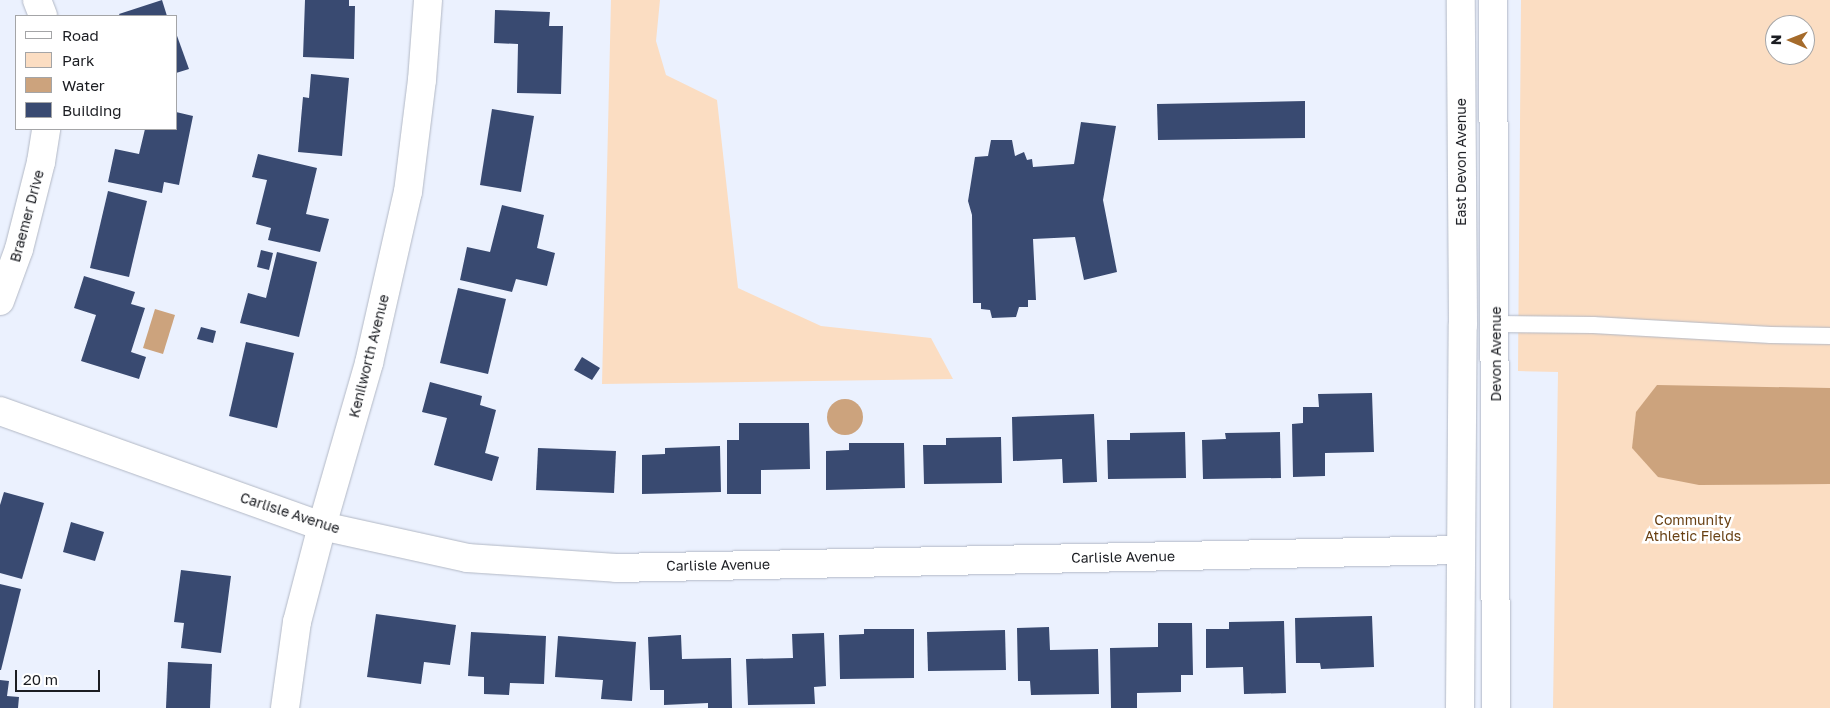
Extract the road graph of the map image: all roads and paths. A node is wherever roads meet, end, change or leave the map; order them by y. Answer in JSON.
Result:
{"nodes":[{"id":1,"x":37,"y":0,"type":"edge"},
{"id":2,"x":428,"y":0,"type":"edge"},
{"id":3,"x":1461,"y":0,"type":"edge"},
{"id":4,"x":1493,"y":0,"type":"edge"},
{"id":5,"x":43,"y":15,"type":"edge"},
{"id":6,"x":46,"y":130,"type":"edge"},
{"id":7,"x":0,"y":301,"type":"edge"},
{"id":8,"x":1496,"y":324,"type":"junction"},
{"id":9,"x":1830,"y":336,"type":"edge"},
{"id":10,"x":0,"y":411,"type":"edge"},
{"id":11,"x":322,"y":526,"type":"junction"},
{"id":12,"x":1460,"y":550,"type":"junction"},
{"id":13,"x":285,"y":708,"type":"edge"},
{"id":14,"x":1460,"y":708,"type":"edge"},
{"id":15,"x":1496,"y":708,"type":"edge"}],
"edges":[{"from":1,"to":5,"type":"street"},
{"from":2,"to":11,"type":"street","name":"Kenilworth Avenue"},
{"from":3,"to":12,"type":"street","name":"East Devon Avenue"},
{"from":4,"to":8,"type":"street","name":"Devon Avenue"},
{"from":6,"to":7,"type":"street","name":"Braemer Drive"},
{"from":8,"to":9,"type":"lane"},
{"from":8,"to":15,"type":"street","name":"Devon Avenue"},
{"from":10,"to":11,"type":"street","name":"Carlisle Avenue"},
{"from":11,"to":12,"type":"street","name":"Carlisle Avenue"},
{"from":11,"to":13,"type":"street","name":"Kenilworth Avenue"},
{"from":12,"to":14,"type":"street"}]}
